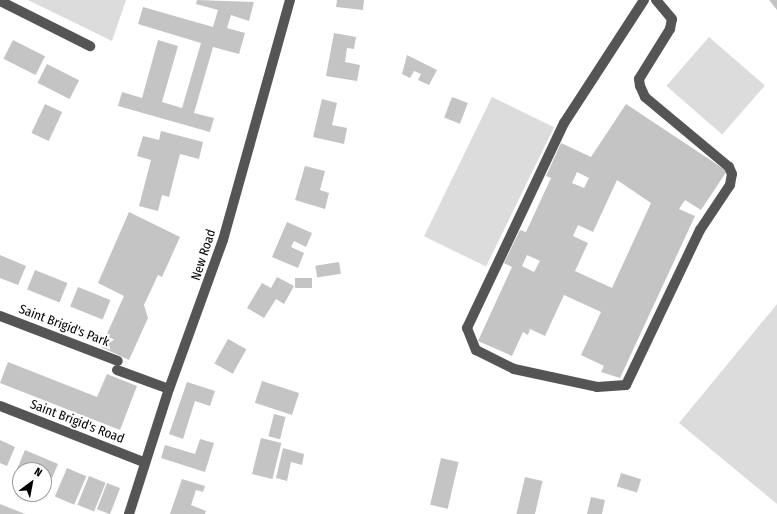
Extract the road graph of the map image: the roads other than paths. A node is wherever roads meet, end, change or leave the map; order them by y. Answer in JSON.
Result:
{"nodes":[{"id":1,"x":290,"y":0,"type":"edge"},
{"id":2,"x":644,"y":0,"type":"edge"},
{"id":3,"x":656,"y":0,"type":"edge"},
{"id":4,"x":0,"y":1,"type":"edge"},
{"id":5,"x":90,"y":46,"type":"dead end"},
{"id":6,"x":0,"y":316,"type":"edge"},
{"id":7,"x":168,"y":388,"type":"junction"},
{"id":8,"x":0,"y":406,"type":"edge"},
{"id":9,"x":144,"y":462,"type":"junction"},
{"id":10,"x":129,"y":514,"type":"edge"}],
"edges":[{"from":1,"to":7,"type":"street","name":"New Road"},
{"from":2,"to":3,"type":"street"},
{"from":4,"to":5,"type":"street"},
{"from":6,"to":7,"type":"street","name":"Saint Brigid's Park"},
{"from":7,"to":9,"type":"street","name":"New Road"},
{"from":8,"to":9,"type":"street","name":"Saint Brigid's Road"},
{"from":9,"to":10,"type":"street","name":"New Road"}]}
